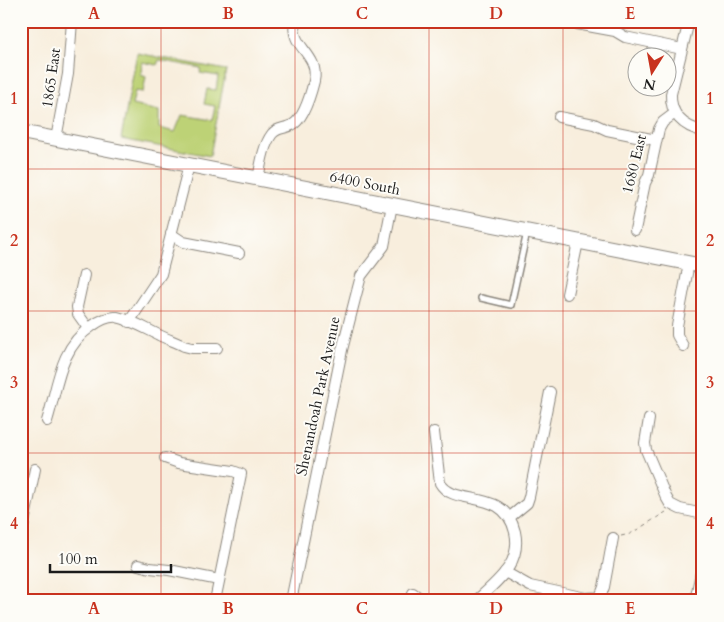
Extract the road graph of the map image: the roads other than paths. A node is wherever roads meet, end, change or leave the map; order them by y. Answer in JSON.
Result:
{"nodes":[{"id":1,"x":72,"y":21,"type":"edge"},
{"id":2,"x":294,"y":21,"type":"edge"},
{"id":3,"x":689,"y":21,"type":"edge"},
{"id":4,"x":577,"y":24,"type":"dead end"},
{"id":5,"x":682,"y":49,"type":"junction"},
{"id":6,"x":675,"y":113,"type":"junction"},
{"id":7,"x":558,"y":117,"type":"dead end"},
{"id":8,"x":703,"y":131,"type":"edge"},
{"id":9,"x":21,"y":132,"type":"edge"},
{"id":10,"x":56,"y":139,"type":"junction"},
{"id":11,"x":656,"y":140,"type":"junction"},
{"id":12,"x":189,"y":165,"type":"junction"},
{"id":13,"x":258,"y":179,"type":"junction"},
{"id":14,"x":392,"y":205,"type":"junction"},
{"id":15,"x":635,"y":230,"type":"dead end"},
{"id":16,"x":527,"y":232,"type":"junction"},
{"id":17,"x":171,"y":234,"type":"junction"},
{"id":18,"x":578,"y":242,"type":"junction"},
{"id":19,"x":239,"y":253,"type":"dead end"},
{"id":20,"x":696,"y":265,"type":"edge"},
{"id":21,"x":84,"y":275,"type":"dead end"},
{"id":22,"x":567,"y":294,"type":"dead end"},
{"id":23,"x":481,"y":298,"type":"dead end"},
{"id":24,"x":129,"y":322,"type":"junction"},
{"id":25,"x":88,"y":328,"type":"junction"},
{"id":26,"x":683,"y":346,"type":"dead end"},
{"id":27,"x":217,"y":348,"type":"dead end"},
{"id":28,"x":550,"y":392,"type":"dead end"},
{"id":29,"x":649,"y":419,"type":"dead end"},
{"id":30,"x":46,"y":421,"type":"dead end"},
{"id":31,"x":434,"y":432,"type":"dead end"},
{"id":32,"x":165,"y":458,"type":"dead end"},
{"id":33,"x":35,"y":470,"type":"dead end"},
{"id":34,"x":703,"y":514,"type":"edge"},
{"id":35,"x":510,"y":517,"type":"junction"},
{"id":36,"x":21,"y":537,"type":"edge"},
{"id":37,"x":613,"y":538,"type":"road end"},
{"id":38,"x":703,"y":563,"type":"edge"},
{"id":39,"x":138,"y":565,"type":"dead end"},
{"id":40,"x":506,"y":572,"type":"junction"},
{"id":41,"x":219,"y":580,"type":"junction"},
{"id":42,"x":413,"y":593,"type":"dead end"},
{"id":43,"x":215,"y":601,"type":"edge"},
{"id":44,"x":291,"y":601,"type":"edge"},
{"id":45,"x":424,"y":601,"type":"edge"},
{"id":46,"x":476,"y":601,"type":"edge"},
{"id":47,"x":695,"y":601,"type":"edge"}],
"edges":[{"from":1,"to":10,"type":"street","name":"1865 East"},
{"from":2,"to":13,"type":"street"},
{"from":3,"to":5,"type":"street"},
{"from":4,"to":5,"type":"street"},
{"from":5,"to":6,"type":"street"},
{"from":6,"to":8,"type":"street"},
{"from":6,"to":11,"type":"street","name":"1680 East"},
{"from":7,"to":11,"type":"street"},
{"from":9,"to":10,"type":"street","name":"6400 South"},
{"from":10,"to":12,"type":"street","name":"6400 South"},
{"from":11,"to":15,"type":"street","name":"1680 East"},
{"from":12,"to":13,"type":"street","name":"6400 South"},
{"from":12,"to":17,"type":"street"},
{"from":13,"to":14,"type":"street","name":"6400 South"},
{"from":14,"to":16,"type":"street","name":"6400 South"},
{"from":14,"to":44,"type":"street","name":"Shenandoah Park Avenue"},
{"from":16,"to":18,"type":"street","name":"6400 South"},
{"from":16,"to":23,"type":"lane"},
{"from":17,"to":19,"type":"street"},
{"from":17,"to":24,"type":"street"},
{"from":18,"to":20,"type":"street","name":"6400 South"},
{"from":18,"to":22,"type":"street"},
{"from":20,"to":26,"type":"street"},
{"from":21,"to":25,"type":"street"},
{"from":24,"to":25,"type":"street"},
{"from":24,"to":27,"type":"street"},
{"from":25,"to":30,"type":"street"},
{"from":28,"to":35,"type":"street"},
{"from":29,"to":34,"type":"street"},
{"from":31,"to":35,"type":"street"},
{"from":32,"to":41,"type":"street"},
{"from":33,"to":36,"type":"street"},
{"from":35,"to":40,"type":"street"},
{"from":37,"to":40,"type":"street"},
{"from":38,"to":47,"type":"street"},
{"from":39,"to":41,"type":"street"},
{"from":40,"to":46,"type":"street"},
{"from":41,"to":43,"type":"street"},
{"from":42,"to":45,"type":"street"}]}
